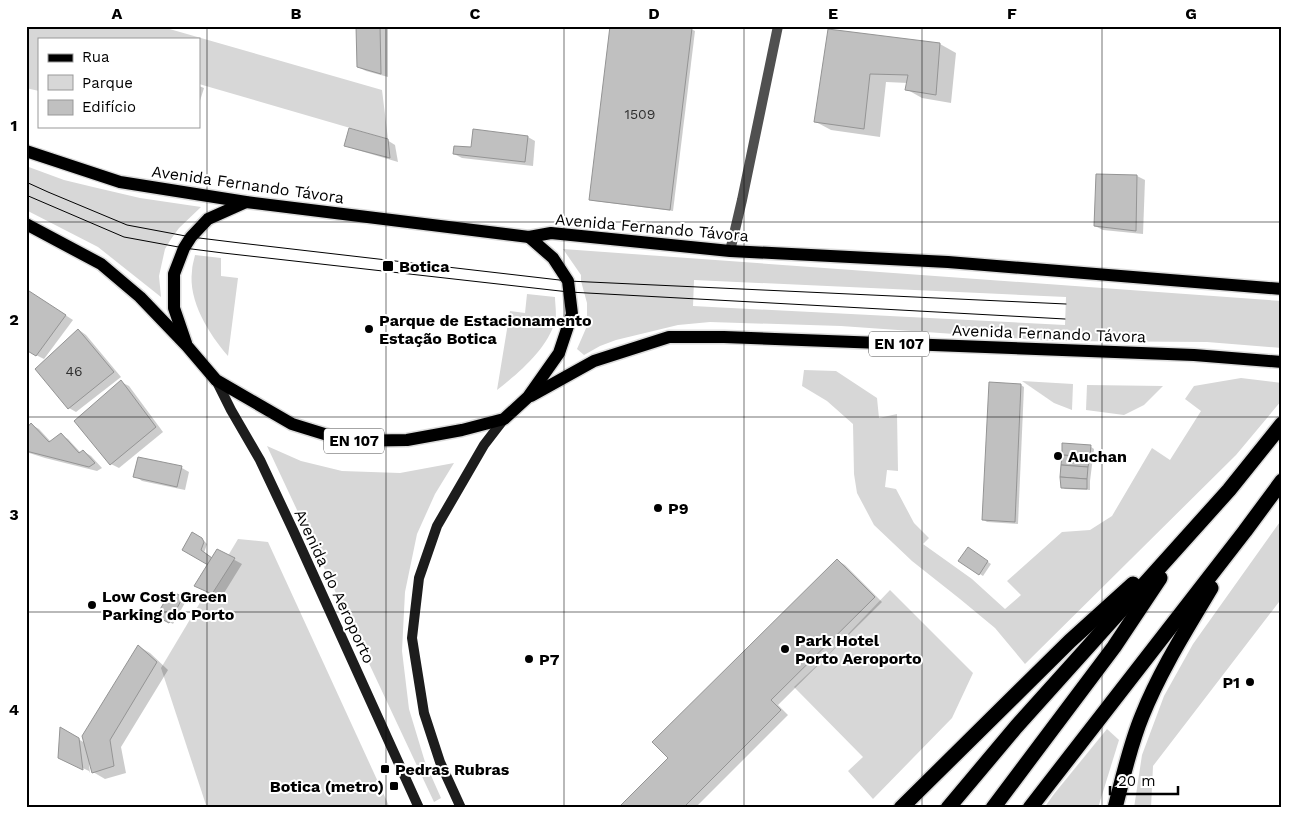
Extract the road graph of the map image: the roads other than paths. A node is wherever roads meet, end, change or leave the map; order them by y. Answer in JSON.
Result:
{"nodes":[{"id":1,"x":778,"y":26,"type":"edge"},
{"id":2,"x":26,"y":151,"type":"edge"},
{"id":3,"x":246,"y":202,"type":"junction"},
{"id":4,"x":26,"y":224,"type":"edge"},
{"id":5,"x":529,"y":237,"type":"junction"},
{"id":6,"x":730,"y":251,"type":"junction"},
{"id":7,"x":1282,"y":289,"type":"edge"},
{"id":8,"x":187,"y":346,"type":"junction"},
{"id":9,"x":1282,"y":362,"type":"edge"},
{"id":10,"x":216,"y":380,"type":"junction"},
{"id":11,"x":528,"y":397,"type":"junction"},
{"id":12,"x":504,"y":419,"type":"junction"},
{"id":13,"x":1282,"y":424,"type":"edge"},
{"id":14,"x":1282,"y":480,"type":"edge"},
{"id":15,"x":1245,"y":531,"type":"junction"},
{"id":16,"x":1190,"y":533,"type":"junction"},
{"id":17,"x":419,"y":808,"type":"edge"},
{"id":18,"x":461,"y":808,"type":"edge"},
{"id":19,"x":901,"y":808,"type":"edge"},
{"id":20,"x":948,"y":808,"type":"edge"},
{"id":21,"x":993,"y":808,"type":"edge"},
{"id":22,"x":1030,"y":808,"type":"edge"},
{"id":23,"x":1115,"y":808,"type":"edge"}],
"edges":[{"from":1,"to":6,"type":"street"},
{"from":2,"to":3,"type":"main road","name":"Avenida Fernando Távora"},
{"from":3,"to":5,"type":"main road","name":"Avenida Fernando Távora"},
{"from":3,"to":8,"type":"main road"},
{"from":4,"to":8,"type":"main road","name":"Avenida Fernando Távora"},
{"from":5,"to":6,"type":"main road","name":"Avenida Fernando Távora"},
{"from":5,"to":11,"type":"main road","name":"Avenida Fernando Távora"},
{"from":6,"to":7,"type":"main road","name":"Avenida Fernando Távora"},
{"from":8,"to":10,"type":"main road","name":"Avenida Fernando Távora"},
{"from":9,"to":11,"type":"main road","name":"Avenida Fernando Távora","number":"EN 107"},
{"from":10,"to":12,"type":"main road","name":"Avenida Fernando Távora","number":"EN 107"},
{"from":10,"to":17,"type":"main road","name":"Avenida do Aeroporto"},
{"from":11,"to":12,"type":"main road","name":"Avenida Fernando Távora"},
{"from":12,"to":18,"type":"main road"},
{"from":13,"to":16,"type":"highway"},
{"from":14,"to":15,"type":"highway"},
{"from":15,"to":22,"type":"highway"},
{"from":15,"to":23,"type":"highway"},
{"from":16,"to":19,"type":"highway"},
{"from":16,"to":20,"type":"highway"},
{"from":16,"to":21,"type":"highway"}]}
